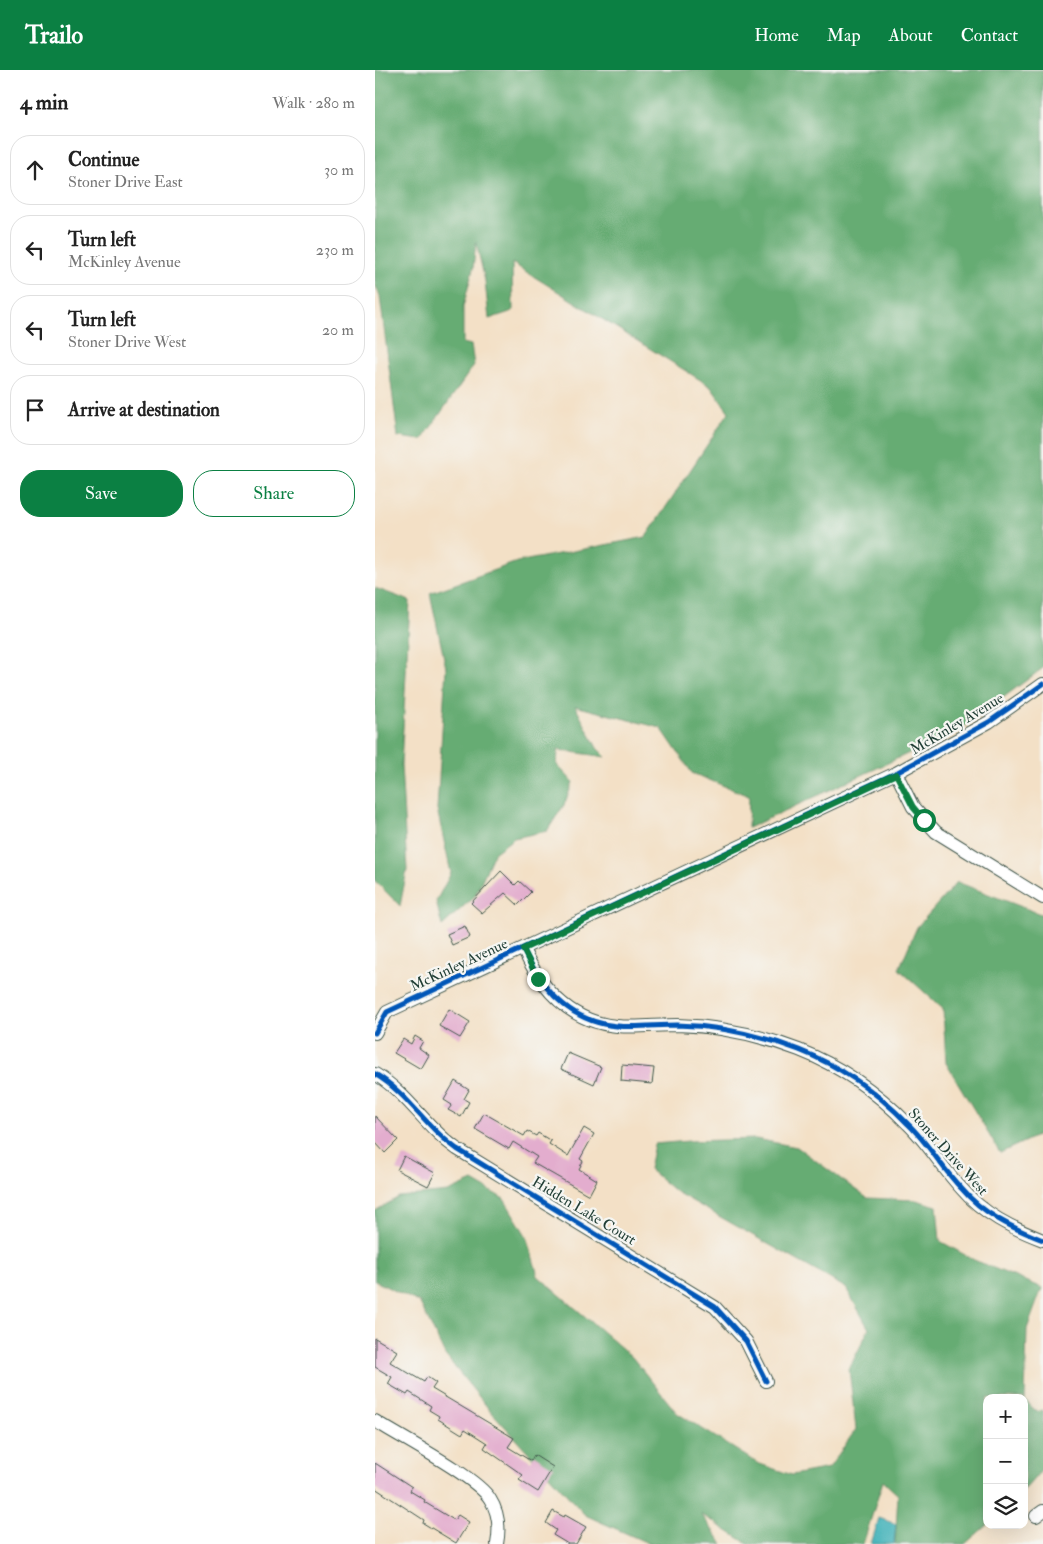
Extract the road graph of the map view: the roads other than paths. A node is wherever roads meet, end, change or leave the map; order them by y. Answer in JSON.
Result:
{"nodes":[{"id":1,"x":1043,"y":684,"type":"edge"},
{"id":2,"x":896,"y":774,"type":"junction"},
{"id":3,"x":1043,"y":898,"type":"edge"},
{"id":4,"x":523,"y":949,"type":"junction"},
{"id":5,"x":375,"y":1033,"type":"edge"},
{"id":6,"x":375,"y":1074,"type":"edge"},
{"id":7,"x":1043,"y":1240,"type":"edge"},
{"id":8,"x":766,"y":1381,"type":"dead end"},
{"id":9,"x":375,"y":1421,"type":"edge"},
{"id":10,"x":497,"y":1544,"type":"edge"}],
"edges":[{"from":1,"to":2,"type":"street","name":"McKinley Avenue"},
{"from":2,"to":3,"type":"street"},
{"from":2,"to":4,"type":"street","name":"McKinley Avenue"},
{"from":4,"to":5,"type":"street","name":"McKinley Avenue"},
{"from":4,"to":7,"type":"street","name":"Stoner Drive West"},
{"from":6,"to":8,"type":"street","name":"Hidden Lake Court"},
{"from":9,"to":10,"type":"street"}]}
